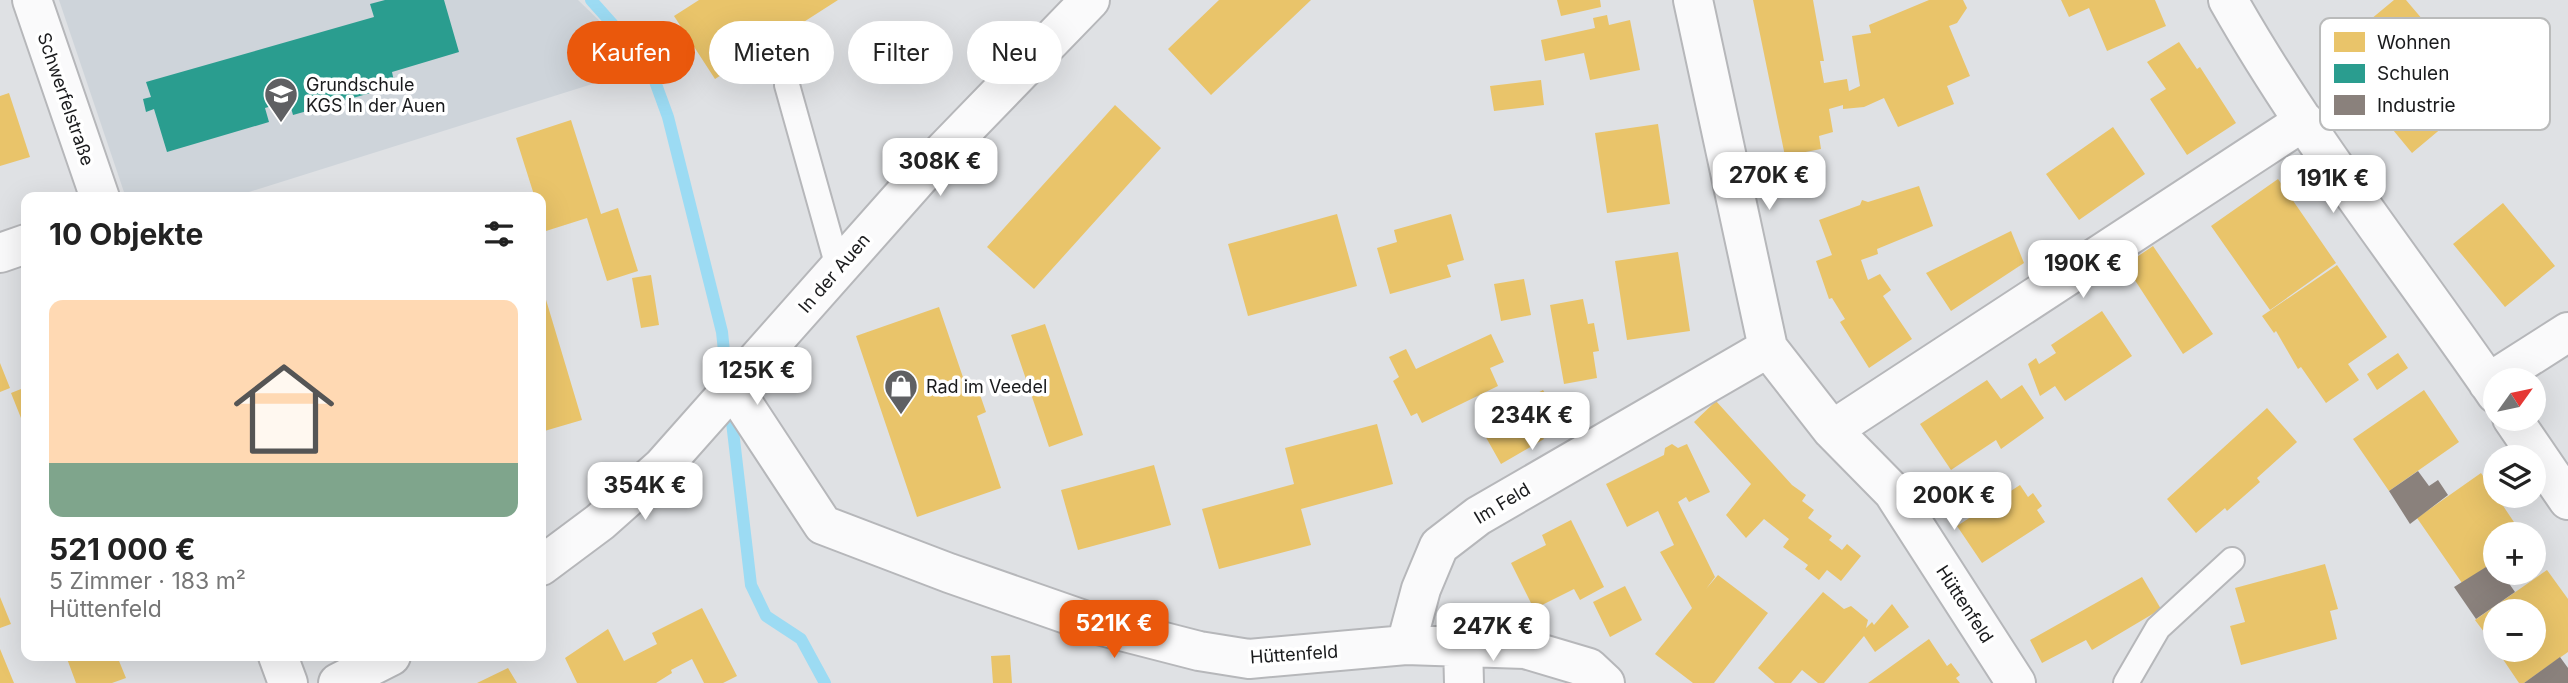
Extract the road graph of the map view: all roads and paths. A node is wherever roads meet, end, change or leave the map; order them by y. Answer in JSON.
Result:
{"nodes":[{"id":1,"x":32,"y":0,"type":"edge"},
{"id":2,"x":1090,"y":0,"type":"edge"},
{"id":3,"x":1693,"y":0,"type":"edge"},
{"id":4,"x":2228,"y":0,"type":"edge"},
{"id":5,"x":787,"y":85,"type":"dead end"},
{"id":6,"x":2304,"y":121,"type":"junction"},
{"id":7,"x":98,"y":192,"type":"edge"},
{"id":8,"x":21,"y":246,"type":"edge"},
{"id":9,"x":0,"y":253,"type":"edge"},
{"id":10,"x":838,"y":267,"type":"junction"},
{"id":11,"x":2568,"y":332,"type":"edge"},
{"id":12,"x":1768,"y":348,"type":"junction"},
{"id":13,"x":2519,"y":368,"type":"edge"},
{"id":14,"x":2483,"y":375,"type":"edge"},
{"id":15,"x":737,"y":392,"type":"junction"},
{"id":16,"x":1832,"y":430,"type":"junction"},
{"id":17,"x":2521,"y":431,"type":"edge"},
{"id":18,"x":2568,"y":500,"type":"edge"},
{"id":19,"x":2232,"y":560,"type":"dead end"},
{"id":20,"x":546,"y":562,"type":"edge"},
{"id":21,"x":1406,"y":645,"type":"junction"},
{"id":22,"x":1463,"y":645,"type":"junction"},
{"id":23,"x":280,"y":661,"type":"edge"},
{"id":24,"x":381,"y":661,"type":"edge"},
{"id":25,"x":288,"y":683,"type":"edge"},
{"id":26,"x":338,"y":683,"type":"edge"},
{"id":27,"x":1464,"y":683,"type":"edge"},
{"id":28,"x":1605,"y":683,"type":"edge"},
{"id":29,"x":2016,"y":683,"type":"edge"},
{"id":30,"x":2126,"y":683,"type":"edge"}],
"edges":[{"from":1,"to":7,"type":"street","name":"Schwerfelstraße"},
{"from":2,"to":10,"type":"street","name":"In der Auen"},
{"from":3,"to":12,"type":"street"},
{"from":4,"to":6,"type":"street"},
{"from":5,"to":10,"type":"lane"},
{"from":6,"to":14,"type":"street"},
{"from":6,"to":16,"type":"street"},
{"from":8,"to":9,"type":"street"},
{"from":10,"to":15,"type":"street","name":"In der Auen"},
{"from":11,"to":13,"type":"street"},
{"from":12,"to":16,"type":"street"},
{"from":12,"to":21,"type":"street","name":"Im Feld"},
{"from":15,"to":20,"type":"street","name":"In der Auen"},
{"from":15,"to":21,"type":"street","name":"Hüttenfeld"},
{"from":16,"to":29,"type":"street","name":"Hüttenfeld"},
{"from":17,"to":18,"type":"street"},
{"from":19,"to":30,"type":"lane"},
{"from":21,"to":22,"type":"street","name":"Hüttenfeld"},
{"from":22,"to":27,"type":"street"},
{"from":22,"to":28,"type":"street","name":"Hüttenfeld"},
{"from":23,"to":25,"type":"street"},
{"from":24,"to":26,"type":"street"}]}
